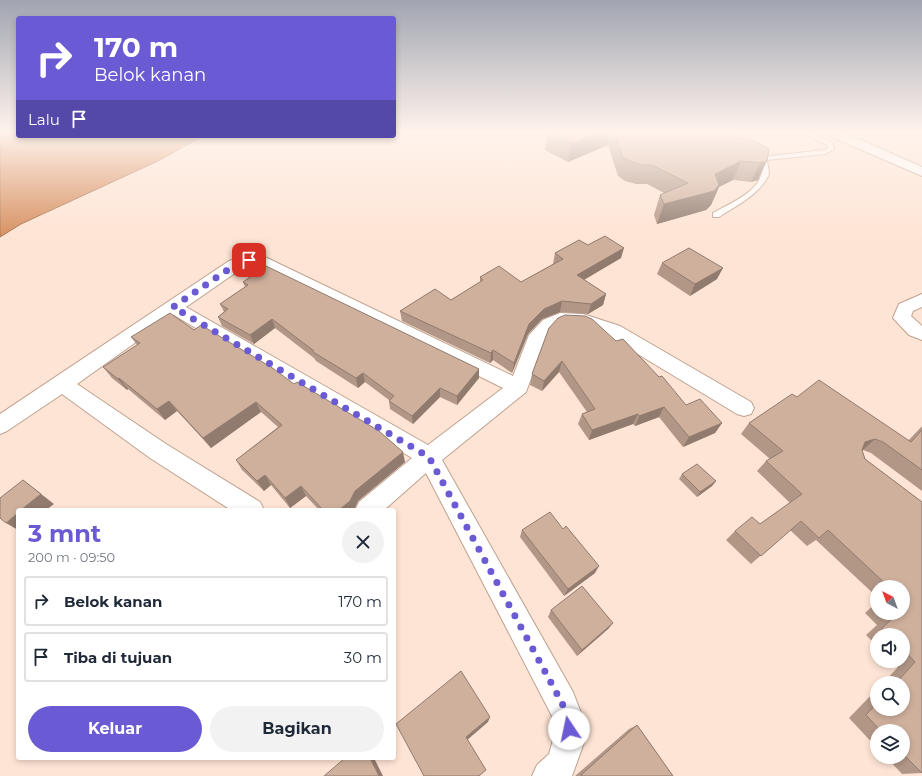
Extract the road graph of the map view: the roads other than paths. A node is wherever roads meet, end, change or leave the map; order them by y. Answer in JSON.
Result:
{"nodes":[{"id":1,"x":765,"y":167,"type":"edge"},
{"id":2,"x":716,"y":214,"type":"dead end"},
{"id":3,"x":922,"y":300,"type":"edge"},
{"id":4,"x":173,"y":307,"type":"junction"},
{"id":5,"x":922,"y":334,"type":"edge"},
{"id":6,"x":62,"y":384,"type":"junction"},
{"id":7,"x":519,"y":387,"type":"junction"},
{"id":8,"x":744,"y":408,"type":"dead end"},
{"id":9,"x":0,"y":425,"type":"edge"},
{"id":10,"x":429,"y":457,"type":"junction"},
{"id":11,"x":249,"y":508,"type":"edge"},
{"id":12,"x":369,"y":508,"type":"edge"},
{"id":13,"x":548,"y":776,"type":"edge"}],
"edges":[{"from":1,"to":2,"type":"lane"},
{"from":3,"to":5,"type":"street"},
{"from":4,"to":6,"type":"street"},
{"from":4,"to":7,"type":"street"},
{"from":4,"to":10,"type":"street"},
{"from":6,"to":9,"type":"street"},
{"from":6,"to":11,"type":"street"},
{"from":7,"to":8,"type":"street"},
{"from":7,"to":10,"type":"street"},
{"from":10,"to":12,"type":"street"},
{"from":10,"to":13,"type":"street"}]}
